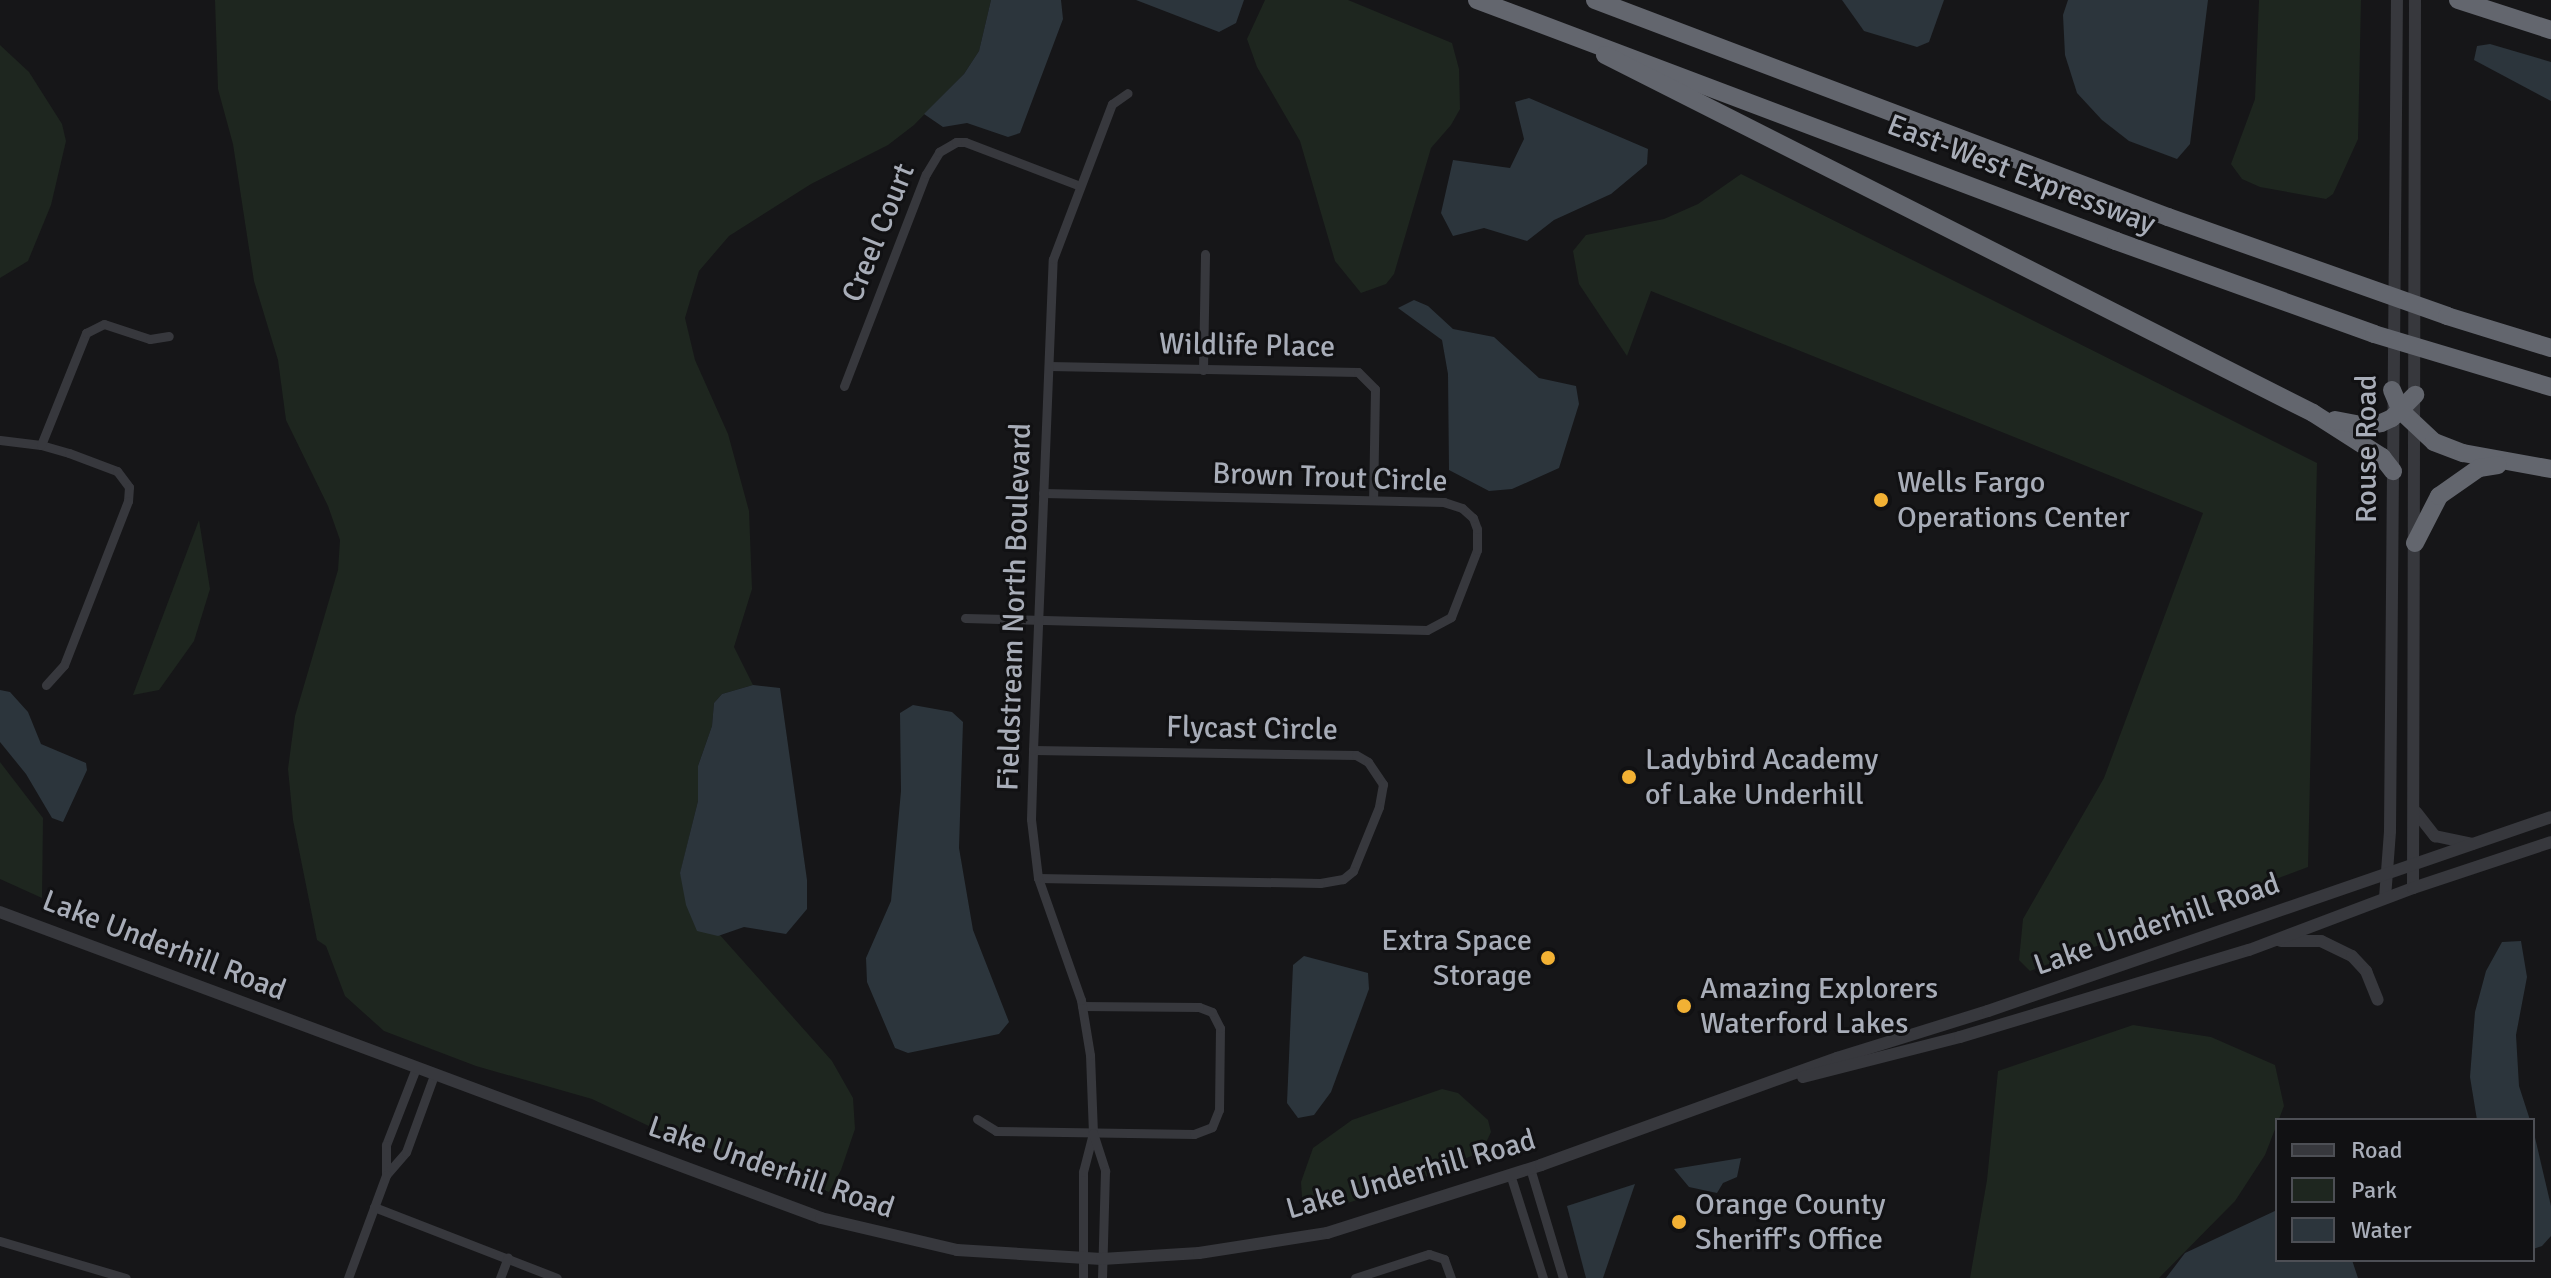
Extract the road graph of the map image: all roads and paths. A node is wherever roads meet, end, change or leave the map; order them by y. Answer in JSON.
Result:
{"nodes":[{"id":1,"x":1477,"y":0,"type":"edge"},
{"id":2,"x":1595,"y":0,"type":"edge"},
{"id":3,"x":2397,"y":0,"type":"edge"},
{"id":4,"x":2415,"y":0,"type":"edge"},
{"id":5,"x":2458,"y":0,"type":"edge"},
{"id":6,"x":2551,"y":30,"type":"edge"},
{"id":7,"x":1586,"y":42,"type":"junction"},
{"id":8,"x":1128,"y":93,"type":"dead end"},
{"id":9,"x":1080,"y":186,"type":"junction"},
{"id":10,"x":1205,"y":254,"type":"dead end"},
{"id":11,"x":2447,"y":316,"type":"junction"},
{"id":12,"x":169,"y":336,"type":"dead end"},
{"id":13,"x":2551,"y":338,"type":"edge"},
{"id":14,"x":2551,"y":348,"type":"edge"},
{"id":15,"x":1049,"y":366,"type":"junction"},
{"id":16,"x":1203,"y":370,"type":"junction"},
{"id":17,"x":844,"y":386,"type":"dead end"},
{"id":18,"x":2551,"y":387,"type":"edge"},
{"id":19,"x":2392,"y":390,"type":"joint"},
{"id":20,"x":2415,"y":395,"type":"junction"},
{"id":21,"x":2313,"y":413,"type":"junction"},
{"id":22,"x":2396,"y":415,"type":"junction"},
{"id":23,"x":2415,"y":427,"type":"junction"},
{"id":24,"x":0,"y":440,"type":"edge"},
{"id":25,"x":41,"y":445,"type":"junction"},
{"id":26,"x":2511,"y":464,"type":"junction"},
{"id":27,"x":2551,"y":469,"type":"edge"},
{"id":28,"x":2393,"y":471,"type":"junction"},
{"id":29,"x":1043,"y":493,"type":"junction"},
{"id":30,"x":1373,"y":500,"type":"junction"},
{"id":31,"x":2415,"y":543,"type":"junction"},
{"id":32,"x":965,"y":618,"type":"dead end"},
{"id":33,"x":1038,"y":621,"type":"junction"},
{"id":34,"x":46,"y":685,"type":"dead end"},
{"id":35,"x":1033,"y":750,"type":"junction"},
{"id":36,"x":2416,"y":812,"type":"junction"},
{"id":37,"x":2551,"y":817,"type":"edge"},
{"id":38,"x":2551,"y":842,"type":"edge"},
{"id":39,"x":2475,"y":845,"type":"junction"},
{"id":40,"x":2415,"y":864,"type":"junction"},
{"id":41,"x":2387,"y":874,"type":"junction"},
{"id":42,"x":1038,"y":878,"type":"junction"},
{"id":43,"x":2413,"y":888,"type":"junction"},
{"id":44,"x":2385,"y":898,"type":"junction"},
{"id":45,"x":0,"y":912,"type":"edge"},
{"id":46,"x":2270,"y":942,"type":"junction"},
{"id":47,"x":2378,"y":1000,"type":"dead end"},
{"id":48,"x":1082,"y":1006,"type":"junction"},
{"id":49,"x":416,"y":1068,"type":"junction"},
{"id":50,"x":434,"y":1075,"type":"junction"},
{"id":51,"x":1780,"y":1081,"type":"junction"},
{"id":52,"x":977,"y":1119,"type":"dead end"},
{"id":53,"x":1093,"y":1133,"type":"junction"},
{"id":54,"x":1530,"y":1168,"type":"junction"},
{"id":55,"x":1510,"y":1174,"type":"junction"},
{"id":56,"x":386,"y":1175,"type":"junction"},
{"id":57,"x":374,"y":1207,"type":"junction"},
{"id":58,"x":0,"y":1241,"type":"edge"},
{"id":59,"x":508,"y":1257,"type":"junction"},
{"id":60,"x":1083,"y":1259,"type":"junction"},
{"id":61,"x":1102,"y":1259,"type":"junction"},
{"id":62,"x":126,"y":1278,"type":"edge"},
{"id":63,"x":348,"y":1278,"type":"edge"},
{"id":64,"x":500,"y":1278,"type":"edge"},
{"id":65,"x":557,"y":1278,"type":"edge"},
{"id":66,"x":1083,"y":1278,"type":"edge"},
{"id":67,"x":1102,"y":1278,"type":"edge"},
{"id":68,"x":1355,"y":1278,"type":"edge"},
{"id":69,"x":1451,"y":1278,"type":"edge"},
{"id":70,"x":1543,"y":1278,"type":"edge"},
{"id":71,"x":1563,"y":1278,"type":"edge"}],
"edges":[{"from":1,"to":7,"type":"highway","name":"East-West Expressway"},
{"from":2,"to":11,"type":"highway","name":"East-West Expressway"},
{"from":3,"to":19,"type":"street","name":"Rouse Road"},
{"from":4,"to":20,"type":"street","name":"Rouse Road"},
{"from":5,"to":6,"type":"highway"},
{"from":7,"to":18,"type":"highway","name":"East-West Expressway"},
{"from":7,"to":21,"type":"highway"},
{"from":8,"to":9,"type":"street","name":"Fieldstream North Boulevard"},
{"from":9,"to":15,"type":"street","name":"Fieldstream North Boulevard"},
{"from":9,"to":17,"type":"street","name":"Creel Court"},
{"from":10,"to":16,"type":"street"},
{"from":11,"to":13,"type":"highway"},
{"from":11,"to":14,"type":"highway","name":"East-West Expressway"},
{"from":12,"to":25,"type":"street"},
{"from":15,"to":16,"type":"street","name":"Wildlife Place"},
{"from":15,"to":29,"type":"street","name":"Fieldstream North Boulevard"},
{"from":16,"to":30,"type":"street","name":"Wildlife Place"},
{"from":19,"to":22,"type":"highway"},
{"from":20,"to":22,"type":"highway"},
{"from":20,"to":23,"type":"street","name":"Rouse Road"},
{"from":21,"to":22,"type":"highway"},
{"from":21,"to":28,"type":"highway"},
{"from":22,"to":23,"type":"highway"},
{"from":22,"to":28,"type":"street","name":"Rouse Road"},
{"from":23,"to":26,"type":"highway"},
{"from":23,"to":31,"type":"street","name":"Rouse Road"},
{"from":24,"to":25,"type":"street"},
{"from":25,"to":34,"type":"street"},
{"from":26,"to":27,"type":"highway"},
{"from":26,"to":31,"type":"highway"},
{"from":28,"to":41,"type":"street","name":"Rouse Road"},
{"from":29,"to":30,"type":"street","name":"Brown Trout Circle"},
{"from":29,"to":33,"type":"street","name":"Fieldstream North Boulevard"},
{"from":30,"to":33,"type":"street","name":"Brown Trout Circle"},
{"from":31,"to":36,"type":"street","name":"Rouse Road"},
{"from":32,"to":33,"type":"street"},
{"from":33,"to":35,"type":"street","name":"Fieldstream North Boulevard"},
{"from":35,"to":42,"type":"street","name":"Fieldstream North Boulevard"},
{"from":35,"to":42,"type":"street","name":"Flycast Circle"},
{"from":36,"to":39,"type":"street"},
{"from":36,"to":40,"type":"street","name":"Rouse Road"},
{"from":37,"to":39,"type":"street","name":"Lake Underhill Road"},
{"from":38,"to":43,"type":"street","name":"Lake Underhill Road"},
{"from":39,"to":40,"type":"street","name":"Lake Underhill Road"},
{"from":40,"to":41,"type":"street","name":"Lake Underhill Road"},
{"from":40,"to":43,"type":"street","name":"Rouse Road"},
{"from":41,"to":44,"type":"street","name":"Rouse Road"},
{"from":41,"to":51,"type":"street","name":"Lake Underhill Road"},
{"from":42,"to":48,"type":"street","name":"Fieldstream North Boulevard"},
{"from":43,"to":44,"type":"street","name":"Lake Underhill Road"},
{"from":44,"to":46,"type":"street","name":"Lake Underhill Road"},
{"from":45,"to":49,"type":"street","name":"Lake Underhill Road"},
{"from":46,"to":47,"type":"street"},
{"from":46,"to":51,"type":"street","name":"Lake Underhill Road"},
{"from":48,"to":53,"type":"street","name":"Fieldstream North Boulevard"},
{"from":48,"to":53,"type":"street"},
{"from":49,"to":50,"type":"street","name":"Lake Underhill Road"},
{"from":49,"to":56,"type":"street"},
{"from":50,"to":56,"type":"street"},
{"from":50,"to":60,"type":"street","name":"Lake Underhill Road"},
{"from":51,"to":54,"type":"street","name":"Lake Underhill Road"},
{"from":52,"to":53,"type":"street"},
{"from":53,"to":60,"type":"street","name":"Fieldstream North Boulevard"},
{"from":53,"to":61,"type":"street","name":"Fieldstream North Boulevard"},
{"from":54,"to":55,"type":"street","name":"Lake Underhill Road"},
{"from":54,"to":71,"type":"street"},
{"from":55,"to":61,"type":"street","name":"Lake Underhill Road"},
{"from":55,"to":70,"type":"street"},
{"from":56,"to":57,"type":"street"},
{"from":57,"to":59,"type":"street"},
{"from":57,"to":63,"type":"street"},
{"from":58,"to":62,"type":"street"},
{"from":59,"to":64,"type":"street"},
{"from":59,"to":65,"type":"street"},
{"from":60,"to":61,"type":"street","name":"Lake Underhill Road"},
{"from":60,"to":66,"type":"street","name":"Fieldstream North Boulevard"},
{"from":61,"to":67,"type":"street","name":"Fieldstream North Boulevard"},
{"from":68,"to":69,"type":"street"}]}
